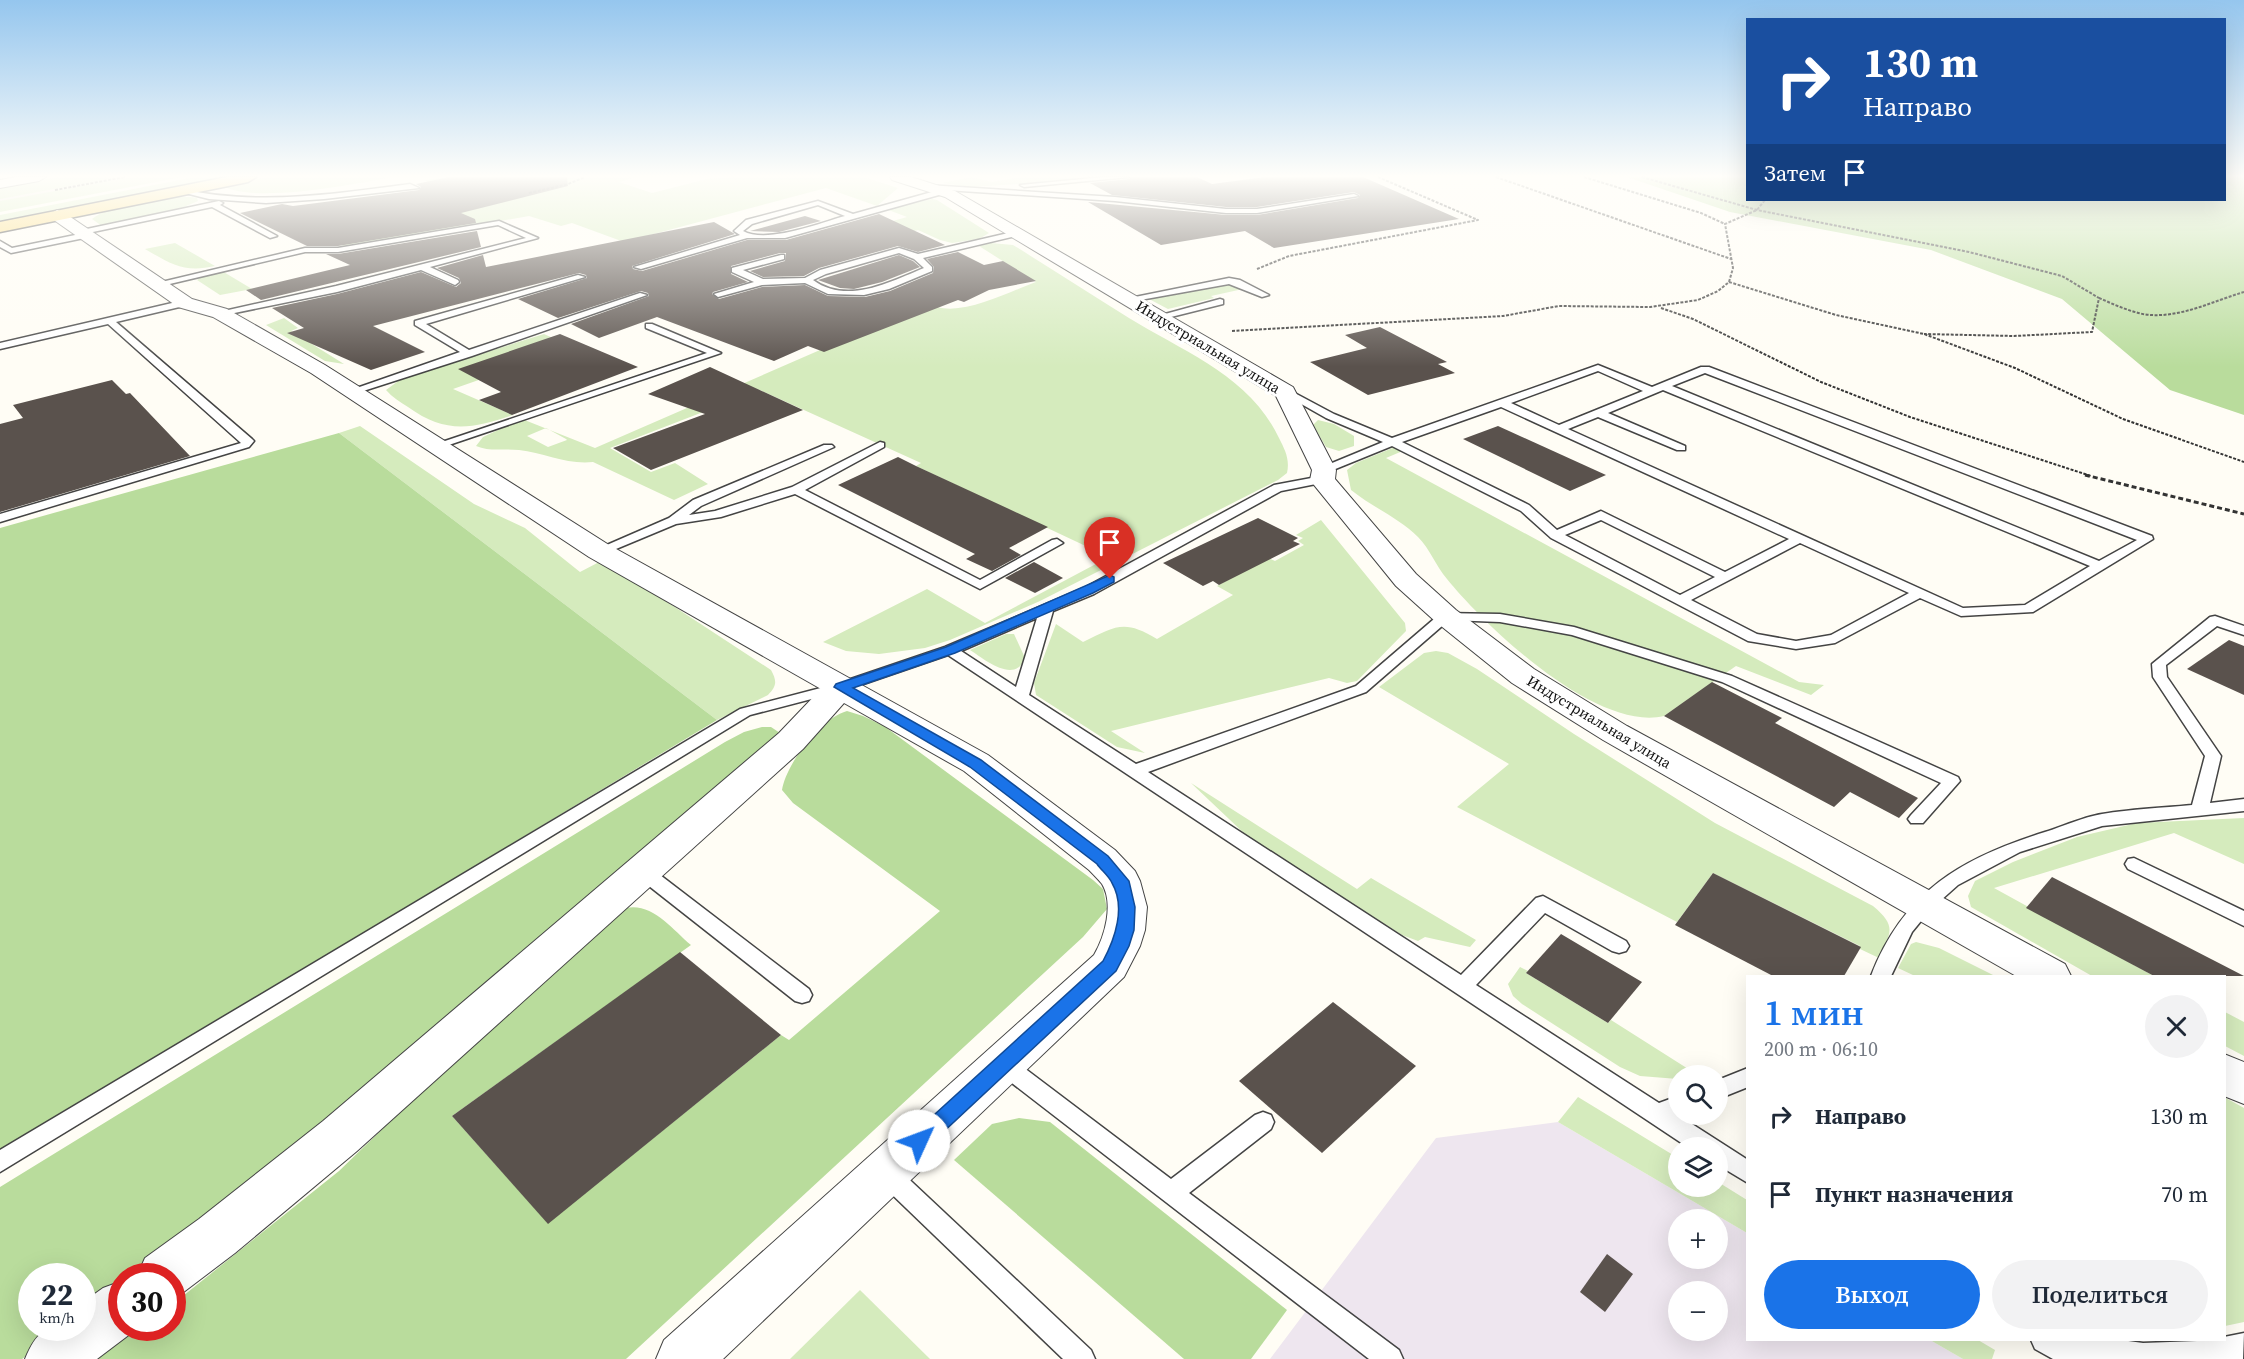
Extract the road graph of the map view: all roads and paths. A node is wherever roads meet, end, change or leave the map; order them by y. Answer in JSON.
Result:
{"nodes":[{"id":1,"x":56,"y":240,"type":"edge"},
{"id":2,"x":94,"y":240,"type":"edge"},
{"id":3,"x":395,"y":240,"type":"edge"},
{"id":4,"x":525,"y":240,"type":"edge"},
{"id":5,"x":731,"y":240,"type":"edge"},
{"id":6,"x":986,"y":240,"type":"edge"},
{"id":7,"x":1030,"y":240,"type":"edge"},
{"id":8,"x":1371,"y":240,"type":"edge"},
{"id":9,"x":1678,"y":240,"type":"edge"},
{"id":10,"x":1728,"y":240,"type":"edge"},
{"id":11,"x":1911,"y":240,"type":"edge"},
{"id":12,"x":0,"y":243,"type":"edge"},
{"id":13,"x":11,"y":251,"type":"junction"},
{"id":14,"x":0,"y":253,"type":"edge"},
{"id":15,"x":781,"y":257,"type":"dead end"},
{"id":16,"x":917,"y":257,"type":"junction"},
{"id":17,"x":1731,"y":259,"type":"junction"},
{"id":18,"x":422,"y":267,"type":"junction"},
{"id":19,"x":638,"y":267,"type":"dead end"},
{"id":20,"x":581,"y":277,"type":"dead end"},
{"id":21,"x":807,"y":280,"type":"junction"},
{"id":22,"x":1229,"y":281,"type":"junction"},
{"id":23,"x":455,"y":282,"type":"dead end"},
{"id":24,"x":762,"y":282,"type":"junction"},
{"id":25,"x":1729,"y":282,"type":"junction"},
{"id":26,"x":158,"y":284,"type":"junction"},
{"id":27,"x":2244,"y":292,"type":"edge"},
{"id":28,"x":718,"y":294,"type":"dead end"},
{"id":29,"x":643,"y":295,"type":"dead end"},
{"id":30,"x":1264,"y":295,"type":"dead end"},
{"id":31,"x":2099,"y":298,"type":"junction"},
{"id":32,"x":1129,"y":299,"type":"junction"},
{"id":33,"x":1220,"y":302,"type":"dead end"},
{"id":34,"x":185,"y":303,"type":"junction"},
{"id":35,"x":1658,"y":306,"type":"junction"},
{"id":36,"x":220,"y":313,"type":"junction"},
{"id":37,"x":1159,"y":317,"type":"junction"},
{"id":38,"x":110,"y":321,"type":"junction"},
{"id":39,"x":649,"y":326,"type":"dead end"},
{"id":40,"x":1184,"y":332,"type":"junction"},
{"id":41,"x":1924,"y":334,"type":"junction"},
{"id":42,"x":0,"y":346,"type":"edge"},
{"id":43,"x":469,"y":354,"type":"junction"},
{"id":44,"x":1657,"y":388,"type":"junction"},
{"id":45,"x":353,"y":391,"type":"junction"},
{"id":46,"x":1285,"y":392,"type":"junction"},
{"id":47,"x":1502,"y":404,"type":"junction"},
{"id":48,"x":1599,"y":413,"type":"junction"},
{"id":49,"x":1559,"y":429,"type":"junction"},
{"id":50,"x":1392,"y":442,"type":"junction"},
{"id":51,"x":880,"y":445,"type":"dead end"},
{"id":52,"x":436,"y":446,"type":"junction"},
{"id":53,"x":828,"y":447,"type":"dead end"},
{"id":54,"x":1681,"y":448,"type":"dead end"},
{"id":55,"x":2244,"y":462,"type":"edge"},
{"id":56,"x":1323,"y":475,"type":"junction"},
{"id":57,"x":796,"y":490,"type":"junction"},
{"id":58,"x":2244,"y":514,"type":"edge"},
{"id":59,"x":0,"y":518,"type":"edge"},
{"id":60,"x":674,"y":521,"type":"junction"},
{"id":61,"x":1555,"y":535,"type":"junction"},
{"id":62,"x":1800,"y":538,"type":"junction"},
{"id":63,"x":1057,"y":543,"type":"dead end"},
{"id":64,"x":599,"y":551,"type":"junction"},
{"id":65,"x":2100,"y":566,"type":"junction"},
{"id":66,"x":1724,"y":576,"type":"junction"},
{"id":67,"x":1920,"y":593,"type":"junction"},
{"id":68,"x":1681,"y":600,"type":"junction"},
{"id":69,"x":1047,"y":609,"type":"junction"},
{"id":70,"x":1446,"y":616,"type":"junction"},
{"id":71,"x":2244,"y":631,"type":"edge"},
{"id":72,"x":950,"y":650,"type":"junction"},
{"id":73,"x":841,"y":687,"type":"junction"},
{"id":74,"x":1021,"y":697,"type":"junction"},
{"id":75,"x":1134,"y":771,"type":"junction"},
{"id":76,"x":2244,"y":805,"type":"edge"},
{"id":77,"x":2200,"y":808,"type":"junction"},
{"id":78,"x":1917,"y":819,"type":"dead end"},
{"id":79,"x":2134,"y":864,"type":"dead end"},
{"id":80,"x":641,"y":870,"type":"junction"},
{"id":81,"x":1923,"y":905,"type":"junction"},
{"id":82,"x":2244,"y":919,"type":"edge"},
{"id":83,"x":1619,"y":946,"type":"dead end"},
{"id":84,"x":1882,"y":975,"type":"edge"},
{"id":85,"x":2048,"y":975,"type":"edge"},
{"id":86,"x":1462,"y":987,"type":"junction"},
{"id":87,"x":802,"y":995,"type":"dead end"},
{"id":88,"x":1003,"y":1064,"type":"junction"},
{"id":89,"x":2226,"y":1074,"type":"edge"},
{"id":90,"x":1746,"y":1078,"type":"edge"},
{"id":91,"x":2244,"y":1084,"type":"edge"},
{"id":92,"x":1728,"y":1086,"type":"edge"},
{"id":93,"x":1668,"y":1109,"type":"edge"},
{"id":94,"x":1657,"y":1114,"type":"junction"},
{"id":95,"x":1263,"y":1122,"type":"dead end"},
{"id":96,"x":1692,"y":1137,"type":"edge"},
{"id":97,"x":1728,"y":1160,"type":"edge"},
{"id":98,"x":0,"y":1162,"type":"edge"},
{"id":99,"x":885,"y":1172,"type":"junction"},
{"id":100,"x":1746,"y":1172,"type":"edge"},
{"id":101,"x":1171,"y":1193,"type":"junction"},
{"id":102,"x":181,"y":1263,"type":"edge"},
{"id":103,"x":108,"y":1317,"type":"edge"},
{"id":104,"x":2047,"y":1341,"type":"edge"},
{"id":105,"x":2051,"y":1341,"type":"edge"},
{"id":106,"x":2244,"y":1346,"type":"edge"},
{"id":107,"x":52,"y":1359,"type":"edge"},
{"id":108,"x":683,"y":1359,"type":"edge"},
{"id":109,"x":1082,"y":1359,"type":"edge"},
{"id":110,"x":1390,"y":1359,"type":"edge"},
{"id":111,"x":2076,"y":1359,"type":"edge"}],
"edges":[{"from":1,"to":13,"type":"lane"},
{"from":2,"to":26,"type":"street"},
{"from":3,"to":26,"type":"lane"},
{"from":4,"to":18,"type":"lane"},
{"from":5,"to":19,"type":"lane"},
{"from":6,"to":16,"type":"lane"},
{"from":7,"to":32,"type":"street","name":"Индустриальная улица"},
{"from":8,"to":22,"type":"path"},
{"from":9,"to":17,"type":"path"},
{"from":10,"to":17,"type":"path"},
{"from":11,"to":31,"type":"path"},
{"from":12,"to":13,"type":"lane"},
{"from":13,"to":14,"type":"lane"},
{"from":15,"to":24,"type":"lane"},
{"from":16,"to":21,"type":"lane"},
{"from":16,"to":21,"type":"lane"},
{"from":17,"to":25,"type":"path"},
{"from":18,"to":23,"type":"lane"},
{"from":18,"to":36,"type":"lane"},
{"from":20,"to":43,"type":"lane"},
{"from":21,"to":24,"type":"lane"},
{"from":22,"to":30,"type":"lane"},
{"from":22,"to":32,"type":"lane"},
{"from":24,"to":28,"type":"lane"},
{"from":25,"to":35,"type":"path"},
{"from":25,"to":41,"type":"path"},
{"from":26,"to":34,"type":"street"},
{"from":27,"to":31,"type":"path"},
{"from":29,"to":43,"type":"lane"},
{"from":31,"to":41,"type":"path"},
{"from":32,"to":37,"type":"street","name":"Индустриальная улица"},
{"from":33,"to":37,"type":"lane"},
{"from":34,"to":36,"type":"street"},
{"from":34,"to":38,"type":"lane"},
{"from":35,"to":40,"type":"path"},
{"from":35,"to":58,"type":"path"},
{"from":36,"to":45,"type":"street"},
{"from":37,"to":40,"type":"street","name":"Индустриальная улица"},
{"from":38,"to":42,"type":"lane"},
{"from":38,"to":59,"type":"lane"},
{"from":39,"to":52,"type":"lane"},
{"from":40,"to":46,"type":"street","name":"Индустриальная улица"},
{"from":41,"to":55,"type":"path"},
{"from":43,"to":45,"type":"lane"},
{"from":44,"to":47,"type":"lane"},
{"from":44,"to":48,"type":"lane"},
{"from":44,"to":65,"type":"lane"},
{"from":44,"to":65,"type":"lane"},
{"from":45,"to":52,"type":"street"},
{"from":46,"to":50,"type":"lane"},
{"from":46,"to":56,"type":"street","name":"Индустриальная улица"},
{"from":47,"to":49,"type":"lane"},
{"from":47,"to":50,"type":"lane"},
{"from":48,"to":49,"type":"lane"},
{"from":48,"to":54,"type":"lane"},
{"from":49,"to":62,"type":"lane"},
{"from":50,"to":56,"type":"lane"},
{"from":50,"to":61,"type":"lane"},
{"from":51,"to":57,"type":"lane"},
{"from":52,"to":64,"type":"street"},
{"from":53,"to":60,"type":"lane"},
{"from":56,"to":69,"type":"lane"},
{"from":56,"to":70,"type":"street","name":"Индустриальная улица"},
{"from":57,"to":60,"type":"lane"},
{"from":57,"to":63,"type":"lane"},
{"from":60,"to":64,"type":"lane"},
{"from":61,"to":66,"type":"lane"},
{"from":61,"to":68,"type":"lane"},
{"from":62,"to":66,"type":"lane"},
{"from":62,"to":67,"type":"lane"},
{"from":64,"to":73,"type":"street"},
{"from":65,"to":67,"type":"lane"},
{"from":66,"to":68,"type":"lane"},
{"from":67,"to":68,"type":"lane"},
{"from":69,"to":72,"type":"lane"},
{"from":69,"to":74,"type":"lane"},
{"from":70,"to":75,"type":"lane"},
{"from":70,"to":78,"type":"lane"},
{"from":70,"to":81,"type":"street","name":"Индустриальная улица"},
{"from":71,"to":77,"type":"lane"},
{"from":72,"to":73,"type":"lane"},
{"from":72,"to":74,"type":"lane"},
{"from":73,"to":80,"type":"street"},
{"from":73,"to":88,"type":"street"},
{"from":73,"to":98,"type":"lane"},
{"from":74,"to":75,"type":"lane"},
{"from":75,"to":86,"type":"lane"},
{"from":76,"to":77,"type":"lane"},
{"from":77,"to":81,"type":"lane"},
{"from":79,"to":82,"type":"lane"},
{"from":80,"to":87,"type":"lane"},
{"from":80,"to":102,"type":"street"},
{"from":81,"to":84,"type":"lane"},
{"from":81,"to":85,"type":"street","name":"Индустриальная улица"},
{"from":83,"to":86,"type":"lane"},
{"from":86,"to":94,"type":"lane"},
{"from":88,"to":99,"type":"street"},
{"from":88,"to":101,"type":"lane"},
{"from":89,"to":91,"type":"street"},
{"from":90,"to":92,"type":"lane"},
{"from":93,"to":94,"type":"lane"},
{"from":94,"to":96,"type":"lane"},
{"from":95,"to":101,"type":"lane"},
{"from":97,"to":100,"type":"lane"},
{"from":99,"to":108,"type":"street"},
{"from":99,"to":109,"type":"lane"},
{"from":101,"to":110,"type":"lane"},
{"from":103,"to":107,"type":"street"},
{"from":104,"to":111,"type":"lane"},
{"from":105,"to":106,"type":"lane"}]}
